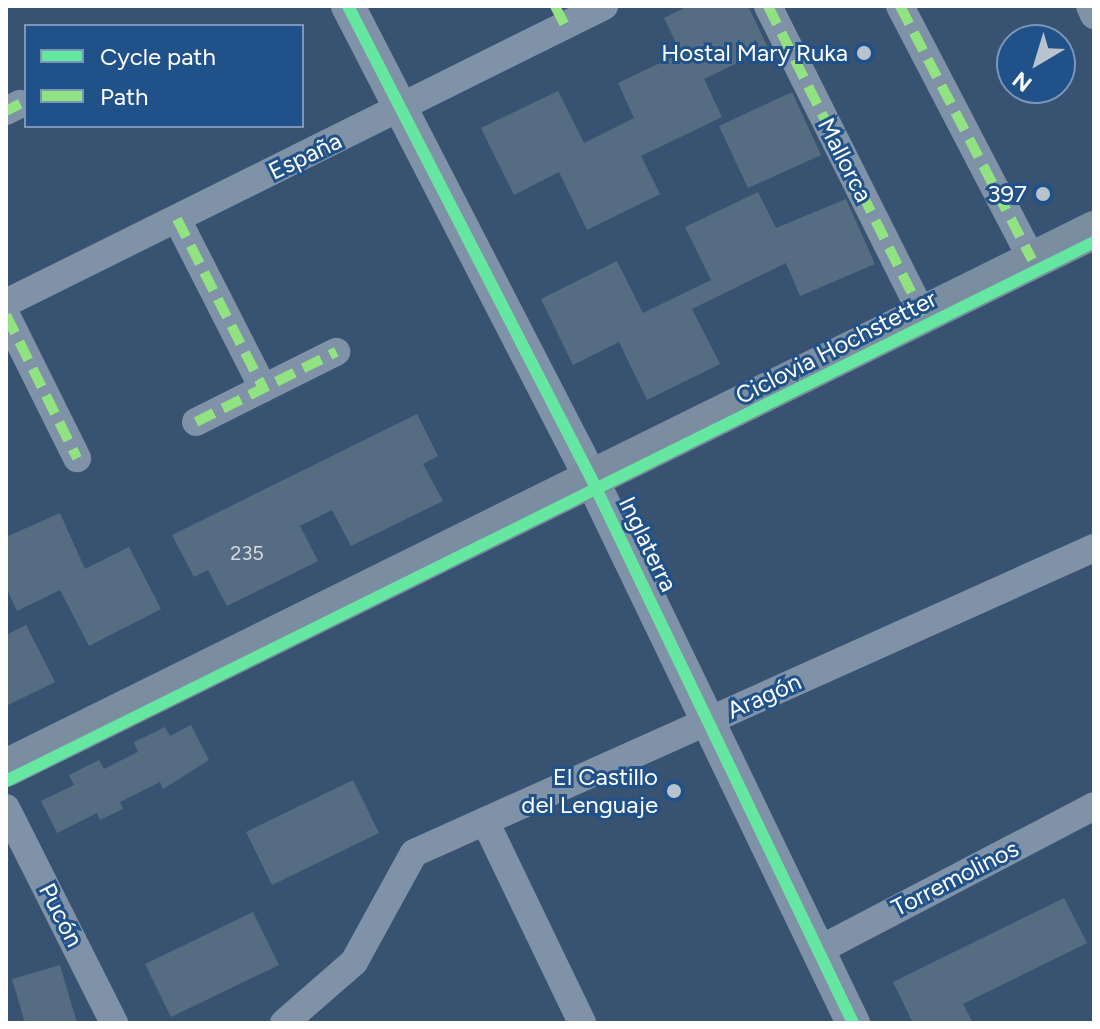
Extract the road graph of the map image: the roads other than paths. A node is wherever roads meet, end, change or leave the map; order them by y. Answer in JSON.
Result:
{"nodes":[{"id":1,"x":348,"y":6,"type":"edge"},
{"id":2,"x":604,"y":6,"type":"edge"},
{"id":3,"x":768,"y":6,"type":"edge"},
{"id":4,"x":900,"y":6,"type":"edge"},
{"id":5,"x":1090,"y":6,"type":"edge"},
{"id":6,"x":1094,"y":15,"type":"edge"},
{"id":7,"x":560,"y":16,"type":"edge"},
{"id":8,"x":401,"y":109,"type":"junction"},
{"id":9,"x":177,"y":219,"type":"junction"},
{"id":10,"x":1094,"y":230,"type":"edge"},
{"id":11,"x":1032,"y":260,"type":"junction"},
{"id":12,"x":6,"y":303,"type":"edge"},
{"id":13,"x":6,"y":315,"type":"edge"},
{"id":14,"x":923,"y":315,"type":"junction"},
{"id":15,"x":336,"y":352,"type":"dead end"},
{"id":16,"x":263,"y":388,"type":"junction"},
{"id":17,"x":196,"y":422,"type":"dead end"},
{"id":18,"x":77,"y":458,"type":"dead end"},
{"id":19,"x":591,"y":478,"type":"junction"},
{"id":20,"x":1094,"y":548,"type":"edge"},
{"id":21,"x":710,"y":721,"type":"junction"},
{"id":22,"x":6,"y":768,"type":"edge"},
{"id":23,"x":1094,"y":806,"type":"edge"},
{"id":24,"x":6,"y":808,"type":"edge"},
{"id":25,"x":485,"y":821,"type":"junction"},
{"id":26,"x":817,"y":951,"type":"junction"},
{"id":27,"x":114,"y":1023,"type":"edge"},
{"id":28,"x":284,"y":1023,"type":"edge"},
{"id":29,"x":582,"y":1023,"type":"edge"},
{"id":30,"x":853,"y":1023,"type":"edge"}],
"edges":[{"from":1,"to":8,"type":"street","name":"Inglaterra"},
{"from":2,"to":7,"type":"street","name":"España"},
{"from":3,"to":14,"type":"street","name":"Mallorca"},
{"from":4,"to":11,"type":"street"},
{"from":5,"to":6,"type":"street"},
{"from":7,"to":8,"type":"street","name":"España"},
{"from":8,"to":9,"type":"street","name":"España"},
{"from":8,"to":19,"type":"street","name":"Inglaterra"},
{"from":9,"to":12,"type":"street","name":"España"},
{"from":9,"to":16,"type":"street"},
{"from":10,"to":11,"type":"main road"},
{"from":11,"to":14,"type":"main road"},
{"from":13,"to":18,"type":"street"},
{"from":14,"to":19,"type":"main road"},
{"from":15,"to":16,"type":"street"},
{"from":16,"to":17,"type":"street"},
{"from":19,"to":21,"type":"street","name":"Inglaterra"},
{"from":19,"to":22,"type":"main road"},
{"from":20,"to":21,"type":"street","name":"Aragón"},
{"from":21,"to":25,"type":"street","name":"Aragón"},
{"from":21,"to":26,"type":"street","name":"Inglaterra"},
{"from":23,"to":26,"type":"street","name":"Torremolinos"},
{"from":24,"to":27,"type":"street","name":"Pucón"},
{"from":25,"to":28,"type":"street","name":"Aragón"},
{"from":25,"to":29,"type":"street"},
{"from":26,"to":30,"type":"street","name":"Inglaterra"}]}
